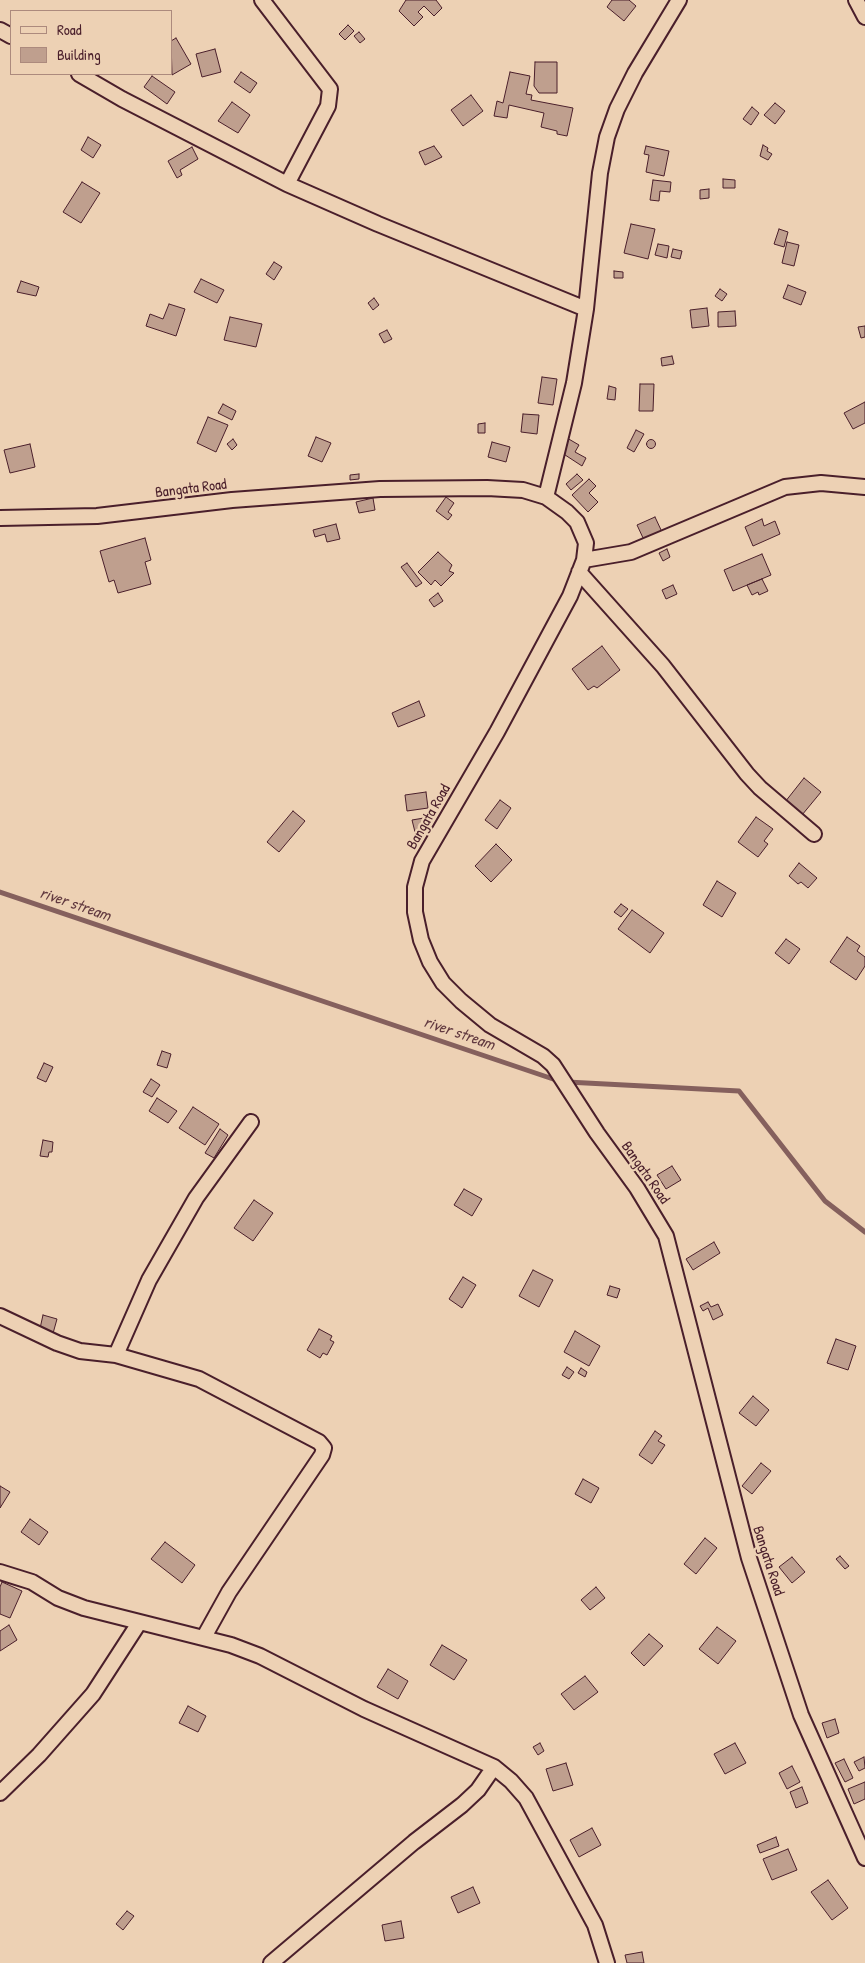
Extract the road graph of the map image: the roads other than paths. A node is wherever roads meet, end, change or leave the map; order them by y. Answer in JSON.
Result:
{"nodes":[{"id":1,"x":262,"y":0,"type":"edge"},
{"id":2,"x":679,"y":0,"type":"edge"},
{"id":3,"x":856,"y":0,"type":"edge"},
{"id":4,"x":865,"y":17,"type":"edge"},
{"id":5,"x":81,"y":75,"type":"edge"},
{"id":6,"x":287,"y":184,"type":"junction"},
{"id":7,"x":586,"y":309,"type":"junction"},
{"id":8,"x":865,"y":488,"type":"edge"},
{"id":9,"x":546,"y":497,"type":"junction"},
{"id":10,"x":0,"y":518,"type":"edge"},
{"id":11,"x":582,"y":566,"type":"junction"},
{"id":12,"x":814,"y":834,"type":"dead end"},
{"id":13,"x":251,"y":1122,"type":"dead end"},
{"id":14,"x":0,"y":1316,"type":"edge"},
{"id":15,"x":116,"y":1355,"type":"junction"},
{"id":16,"x":0,"y":1572,"type":"edge"},
{"id":17,"x":139,"y":1623,"type":"junction"},
{"id":18,"x":204,"y":1637,"type":"junction"},
{"id":19,"x":494,"y":1768,"type":"junction"},
{"id":20,"x":0,"y":1793,"type":"edge"},
{"id":21,"x":865,"y":1858,"type":"edge"},
{"id":22,"x":271,"y":1963,"type":"edge"},
{"id":23,"x":607,"y":1963,"type":"edge"}],
"edges":[{"from":1,"to":6,"type":"street"},
{"from":2,"to":7,"type":"street"},
{"from":3,"to":4,"type":"street"},
{"from":5,"to":6,"type":"street"},
{"from":6,"to":7,"type":"street"},
{"from":7,"to":9,"type":"street"},
{"from":8,"to":11,"type":"street"},
{"from":9,"to":10,"type":"street","name":"Bangata Road"},
{"from":9,"to":11,"type":"street","name":"Bangata Road"},
{"from":11,"to":12,"type":"street"},
{"from":11,"to":21,"type":"street","name":"Bangata Road"},
{"from":13,"to":15,"type":"street"},
{"from":14,"to":15,"type":"street"},
{"from":15,"to":18,"type":"street"},
{"from":16,"to":17,"type":"street"},
{"from":17,"to":18,"type":"street"},
{"from":17,"to":20,"type":"street"},
{"from":18,"to":19,"type":"street"},
{"from":19,"to":22,"type":"street"},
{"from":19,"to":23,"type":"street"}]}
